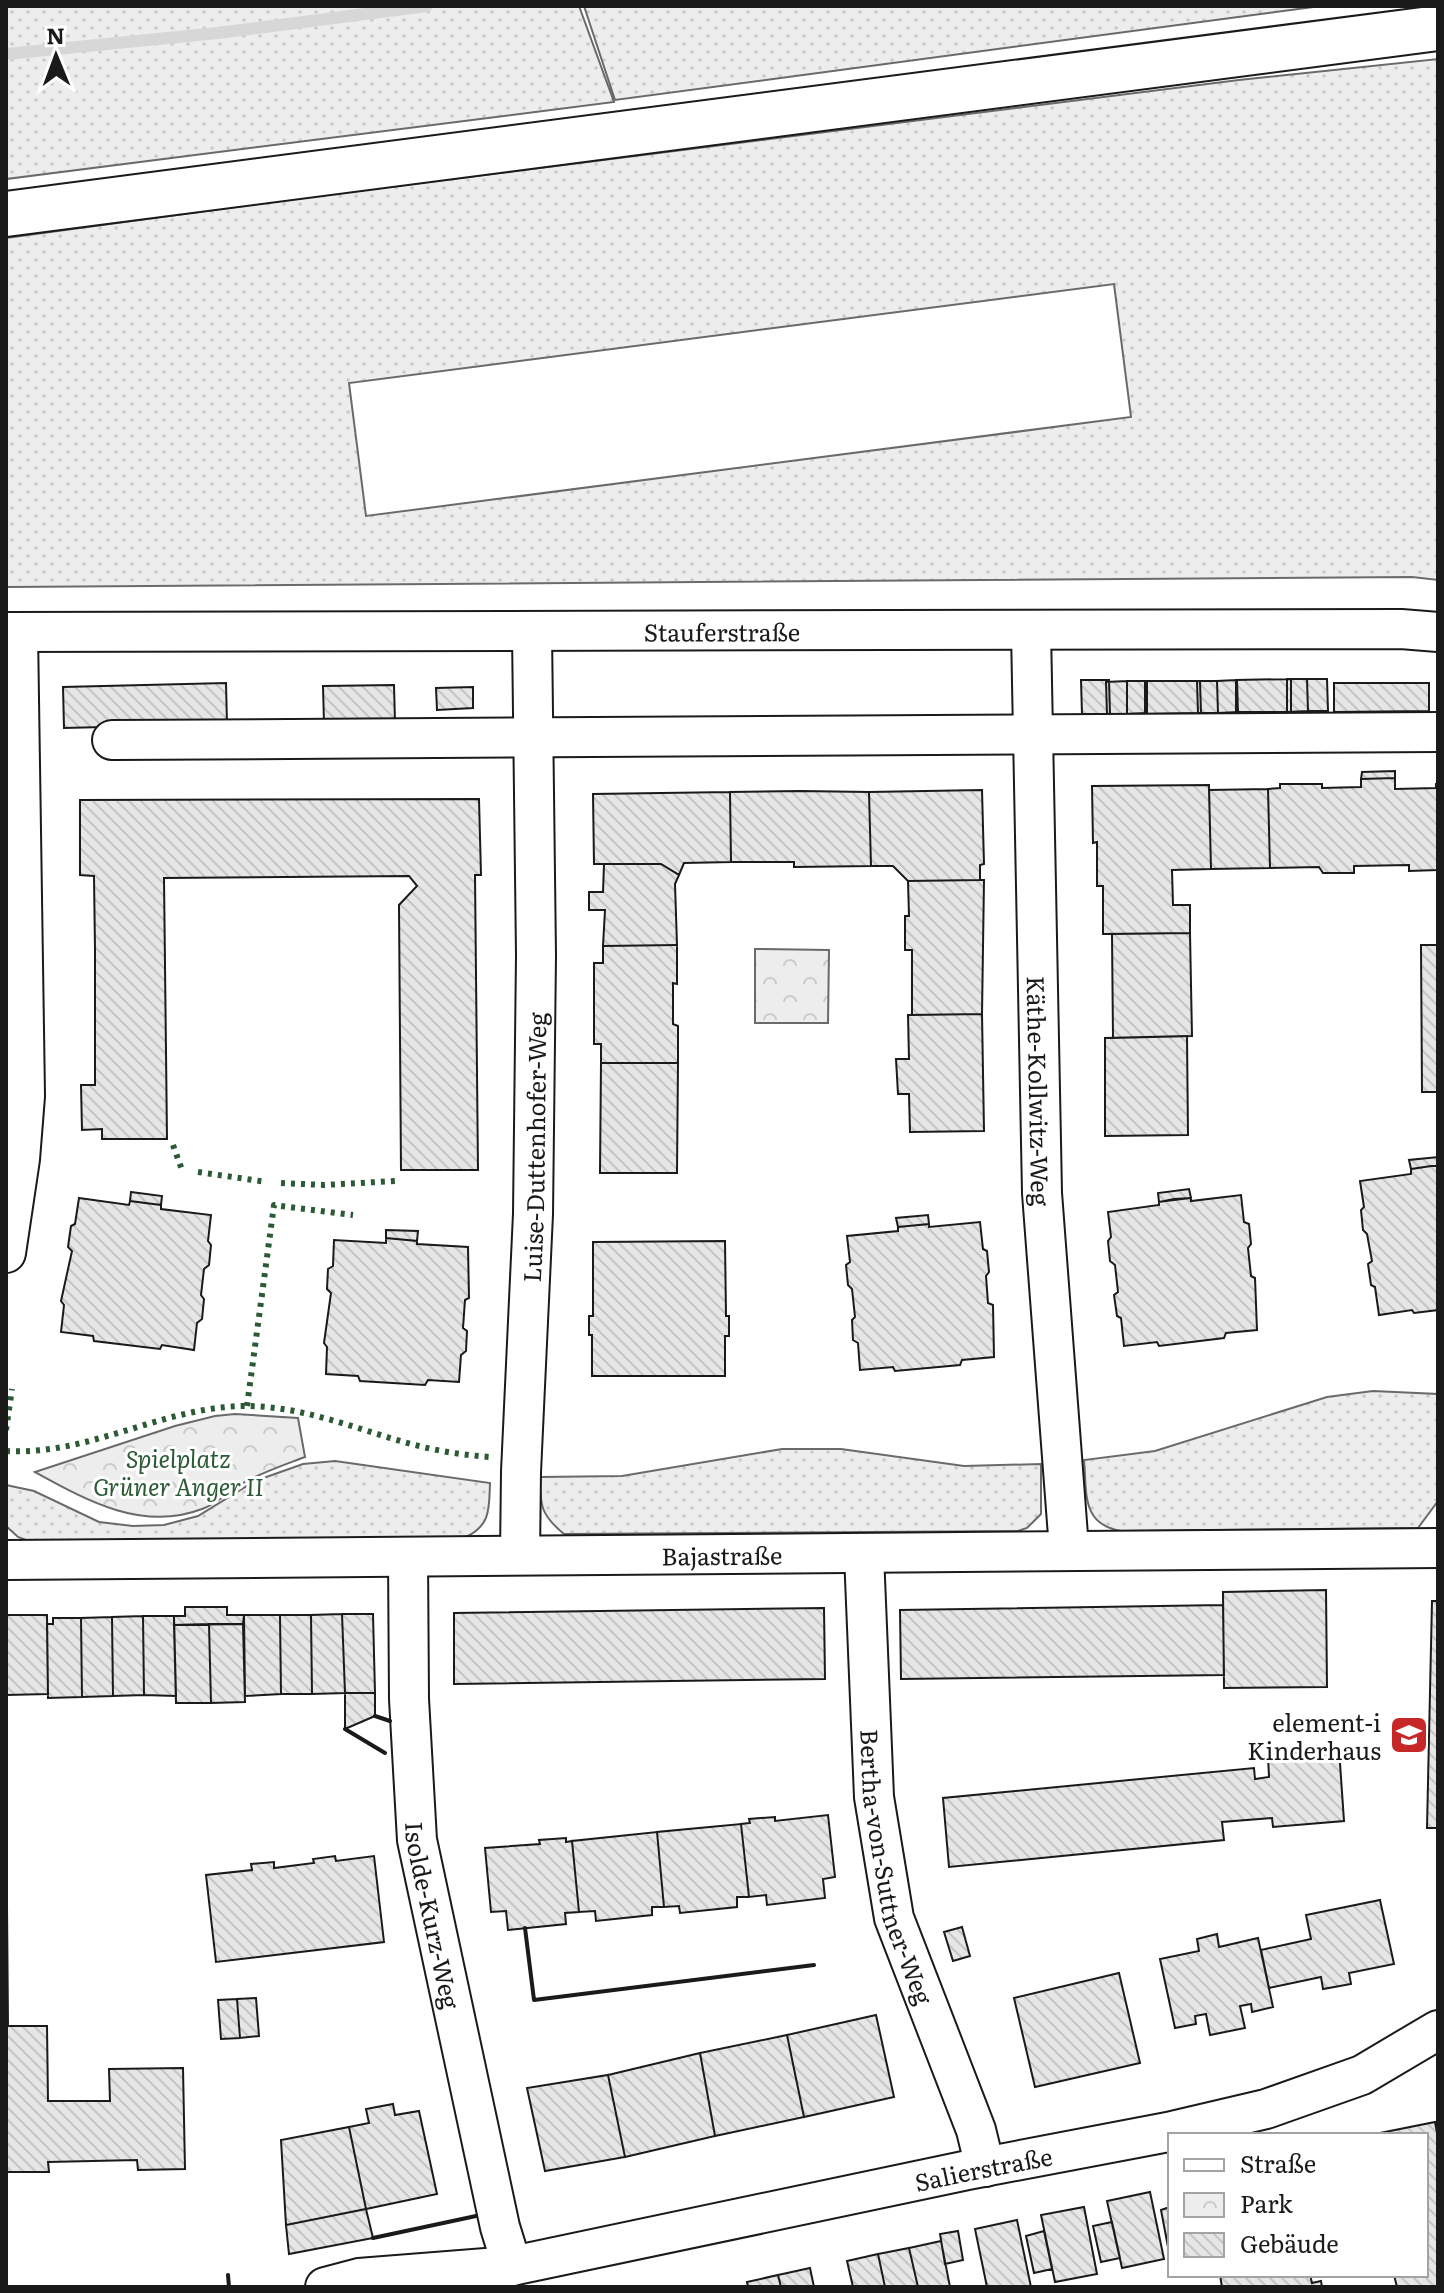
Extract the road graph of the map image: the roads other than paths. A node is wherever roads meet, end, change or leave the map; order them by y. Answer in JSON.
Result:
{"nodes":[{"id":1,"x":1438,"y":28,"type":"edge"},
{"id":2,"x":6,"y":214,"type":"edge"},
{"id":3,"x":1031,"y":631,"type":"junction"},
{"id":4,"x":12,"y":632,"type":"edge"},
{"id":5,"x":532,"y":632,"type":"junction"},
{"id":6,"x":1438,"y":632,"type":"edge"},
{"id":7,"x":1438,"y":732,"type":"edge"},
{"id":8,"x":1033,"y":733,"type":"junction"},
{"id":9,"x":534,"y":737,"type":"junction"},
{"id":10,"x":112,"y":740,"type":"dead end"},
{"id":11,"x":6,"y":1253,"type":"edge"},
{"id":12,"x":1438,"y":1548,"type":"edge"},
{"id":13,"x":1069,"y":1549,"type":"junction"},
{"id":14,"x":864,"y":1554,"type":"junction"},
{"id":15,"x":520,"y":1555,"type":"junction"},
{"id":16,"x":408,"y":1557,"type":"junction"},
{"id":17,"x":6,"y":1560,"type":"edge"},
{"id":18,"x":1438,"y":2030,"type":"edge"},
{"id":19,"x":985,"y":2167,"type":"junction"},
{"id":20,"x":512,"y":2266,"type":"junction"},
{"id":21,"x":325,"y":2287,"type":"edge"},
{"id":22,"x":478,"y":2287,"type":"edge"}],
"edges":[{"from":1,"to":2,"type":"street"},
{"from":3,"to":5,"type":"street","name":"Stauferstraße"},
{"from":3,"to":6,"type":"street","name":"Stauferstraße"},
{"from":3,"to":8,"type":"street","name":"Käthe-Kollwitz-Weg"},
{"from":4,"to":5,"type":"street","name":"Stauferstraße"},
{"from":4,"to":11,"type":"street"},
{"from":5,"to":9,"type":"street","name":"Luise-Duttenhofer-Weg"},
{"from":7,"to":8,"type":"street"},
{"from":8,"to":9,"type":"street"},
{"from":8,"to":13,"type":"street","name":"Käthe-Kollwitz-Weg"},
{"from":9,"to":10,"type":"street"},
{"from":9,"to":15,"type":"street","name":"Luise-Duttenhofer-Weg"},
{"from":12,"to":13,"type":"street","name":"Bajastraße"},
{"from":13,"to":14,"type":"street","name":"Bajastraße"},
{"from":14,"to":15,"type":"street","name":"Bajastraße"},
{"from":14,"to":19,"type":"street","name":"Bertha-von-Suttner-Weg"},
{"from":15,"to":16,"type":"street","name":"Bajastraße"},
{"from":16,"to":17,"type":"street","name":"Bajastraße"},
{"from":16,"to":20,"type":"street","name":"Isolde-Kurz-Weg"},
{"from":18,"to":19,"type":"street","name":"Salierstraße"},
{"from":19,"to":20,"type":"street","name":"Salierstraße"},
{"from":20,"to":21,"type":"street","name":"Salierstraße"},
{"from":20,"to":22,"type":"street","name":"Salierstraße"}]}
